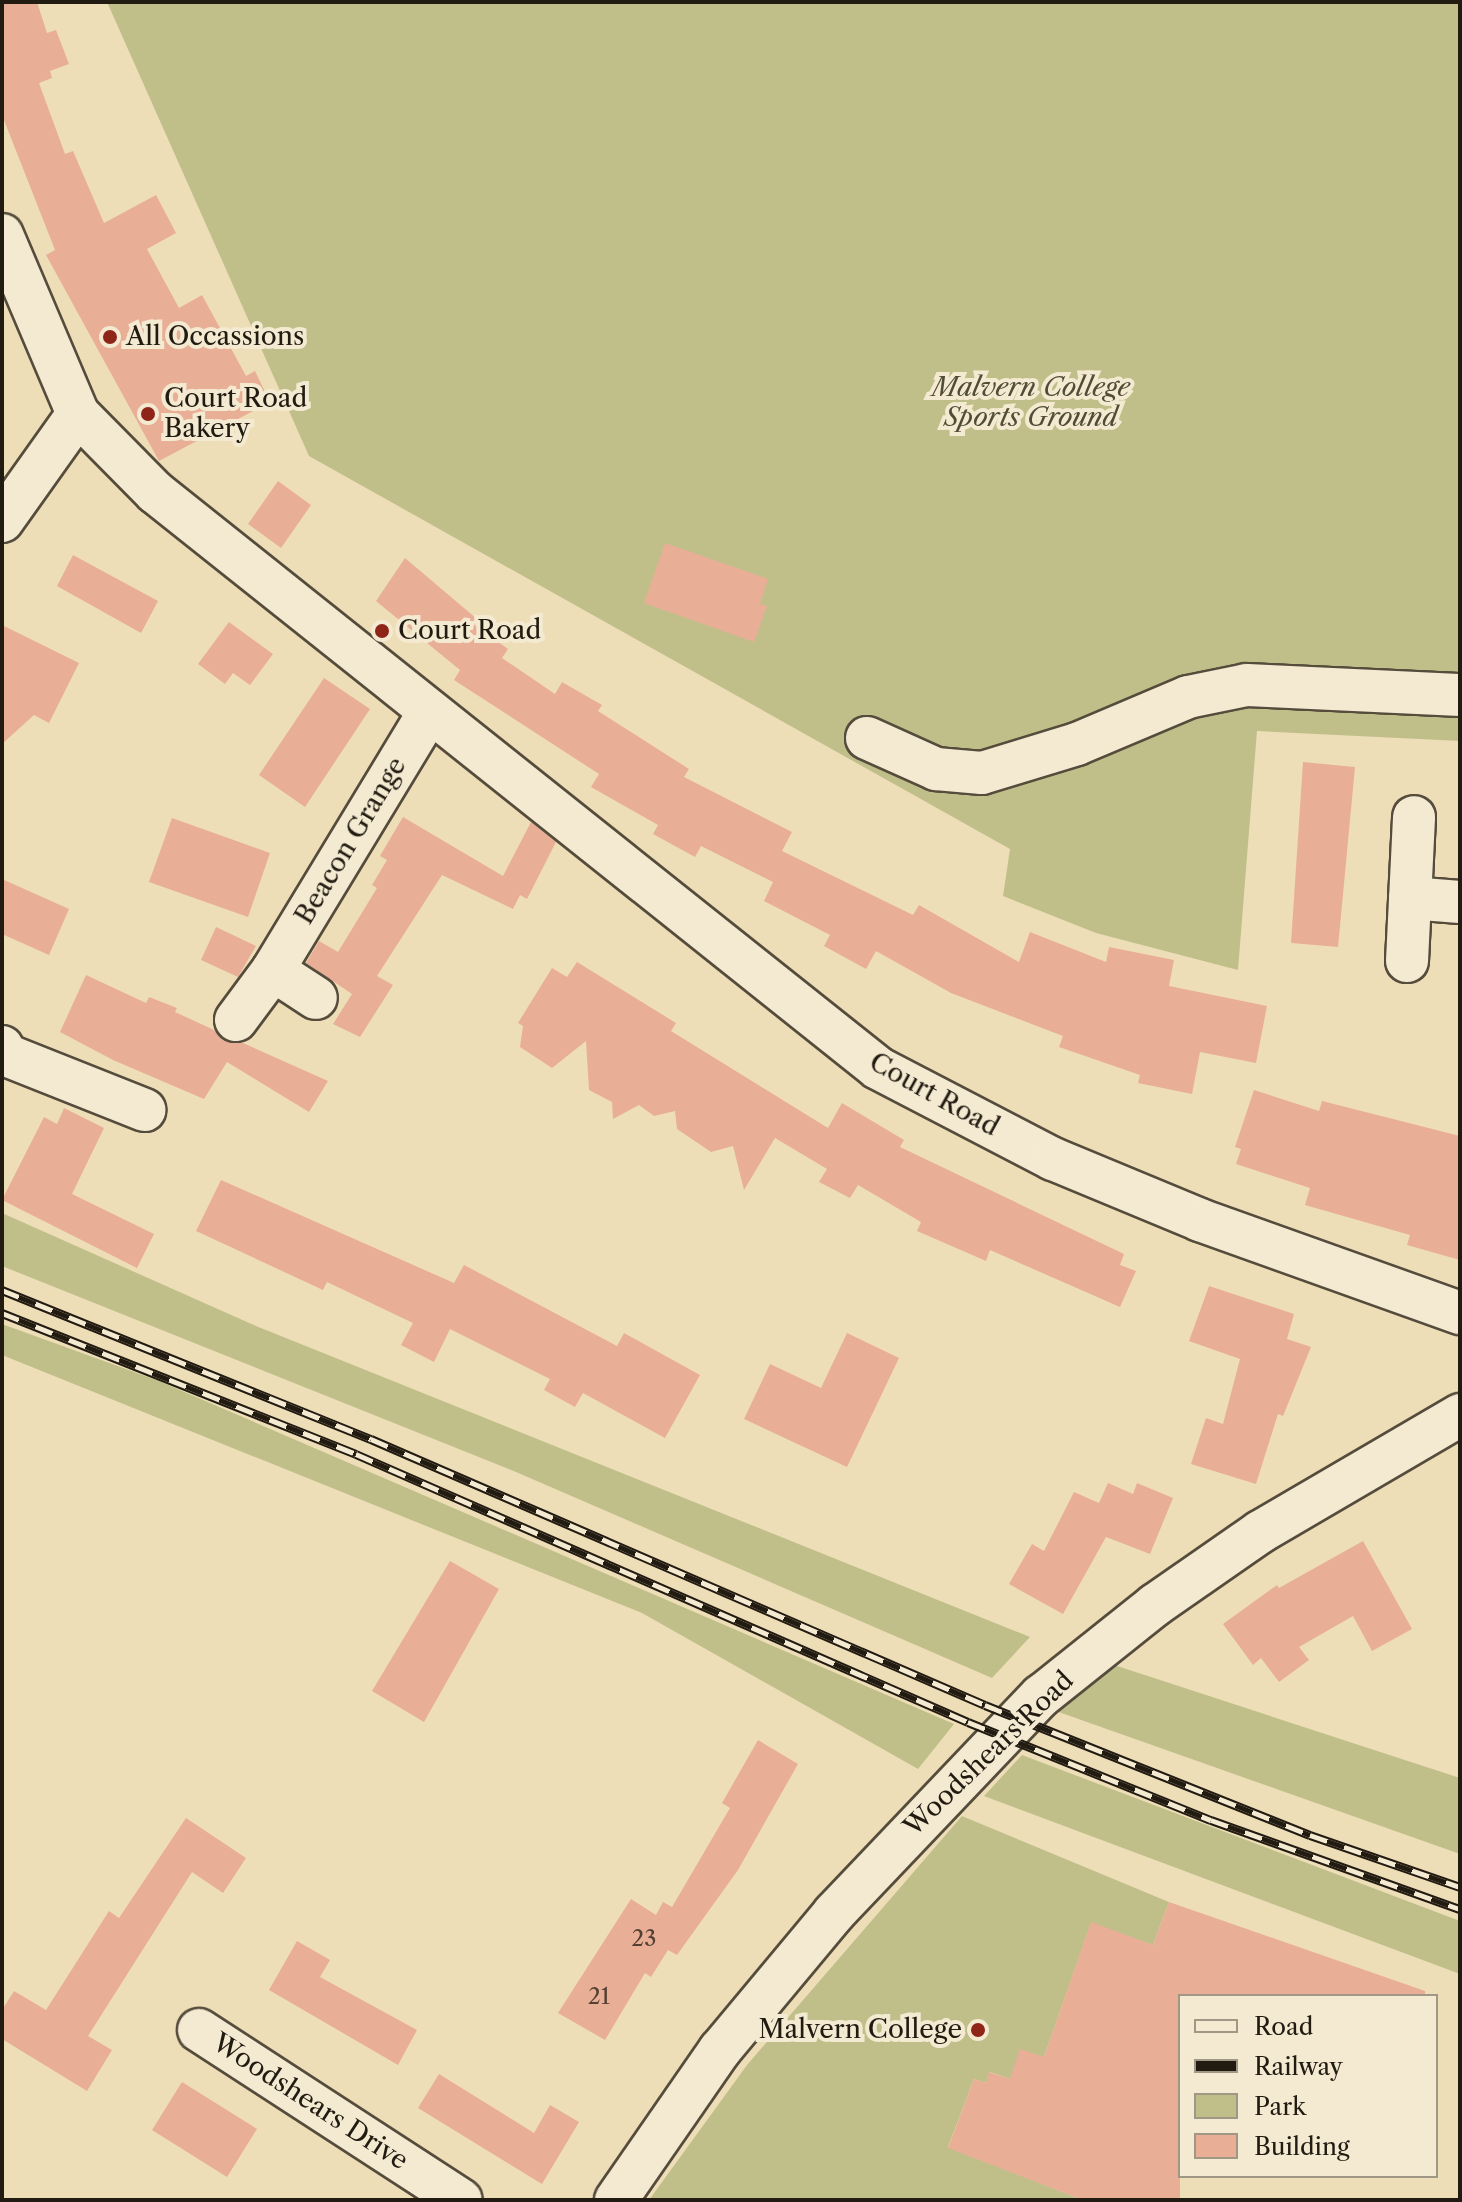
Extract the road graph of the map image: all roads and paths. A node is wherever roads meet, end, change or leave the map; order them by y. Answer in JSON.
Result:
{"nodes":[{"id":1,"x":2,"y":235,"type":"edge"},
{"id":2,"x":78,"y":414,"type":"junction"},
{"id":3,"x":2,"y":521,"type":"edge"},
{"id":4,"x":1460,"y":695,"type":"edge"},
{"id":5,"x":429,"y":712,"type":"junction"},
{"id":6,"x":867,"y":738,"type":"dead end"},
{"id":7,"x":1414,"y":817,"type":"dead end"},
{"id":8,"x":1410,"y":898,"type":"junction"},
{"id":9,"x":1460,"y":902,"type":"edge"},
{"id":10,"x":1407,"y":961,"type":"dead end"},
{"id":11,"x":273,"y":970,"type":"junction"},
{"id":12,"x":316,"y":998,"type":"dead end"},
{"id":13,"x":236,"y":1020,"type":"dead end"},
{"id":14,"x":3,"y":1059,"type":"edge"},
{"id":15,"x":144,"y":1110,"type":"dead end"},
{"id":16,"x":1460,"y":1313,"type":"edge"},
{"id":17,"x":1460,"y":1415,"type":"edge"},
{"id":18,"x":199,"y":2030,"type":"dead end"},
{"id":19,"x":461,"y":2200,"type":"edge"},
{"id":20,"x":616,"y":2200,"type":"edge"}],
"edges":[{"from":1,"to":2,"type":"street","name":"Court Road"},
{"from":2,"to":3,"type":"street"},
{"from":2,"to":5,"type":"street","name":"Court Road"},
{"from":4,"to":6,"type":"street"},
{"from":5,"to":11,"type":"street","name":"Beacon Grange"},
{"from":5,"to":16,"type":"street","name":"Court Road"},
{"from":7,"to":8,"type":"street"},
{"from":8,"to":9,"type":"street"},
{"from":8,"to":10,"type":"street"},
{"from":11,"to":12,"type":"street"},
{"from":11,"to":13,"type":"street","name":"Beacon Grange"},
{"from":14,"to":15,"type":"street"},
{"from":17,"to":20,"type":"street","name":"Woodshears Road"},
{"from":18,"to":19,"type":"street","name":"Woodshears Drive"}]}
